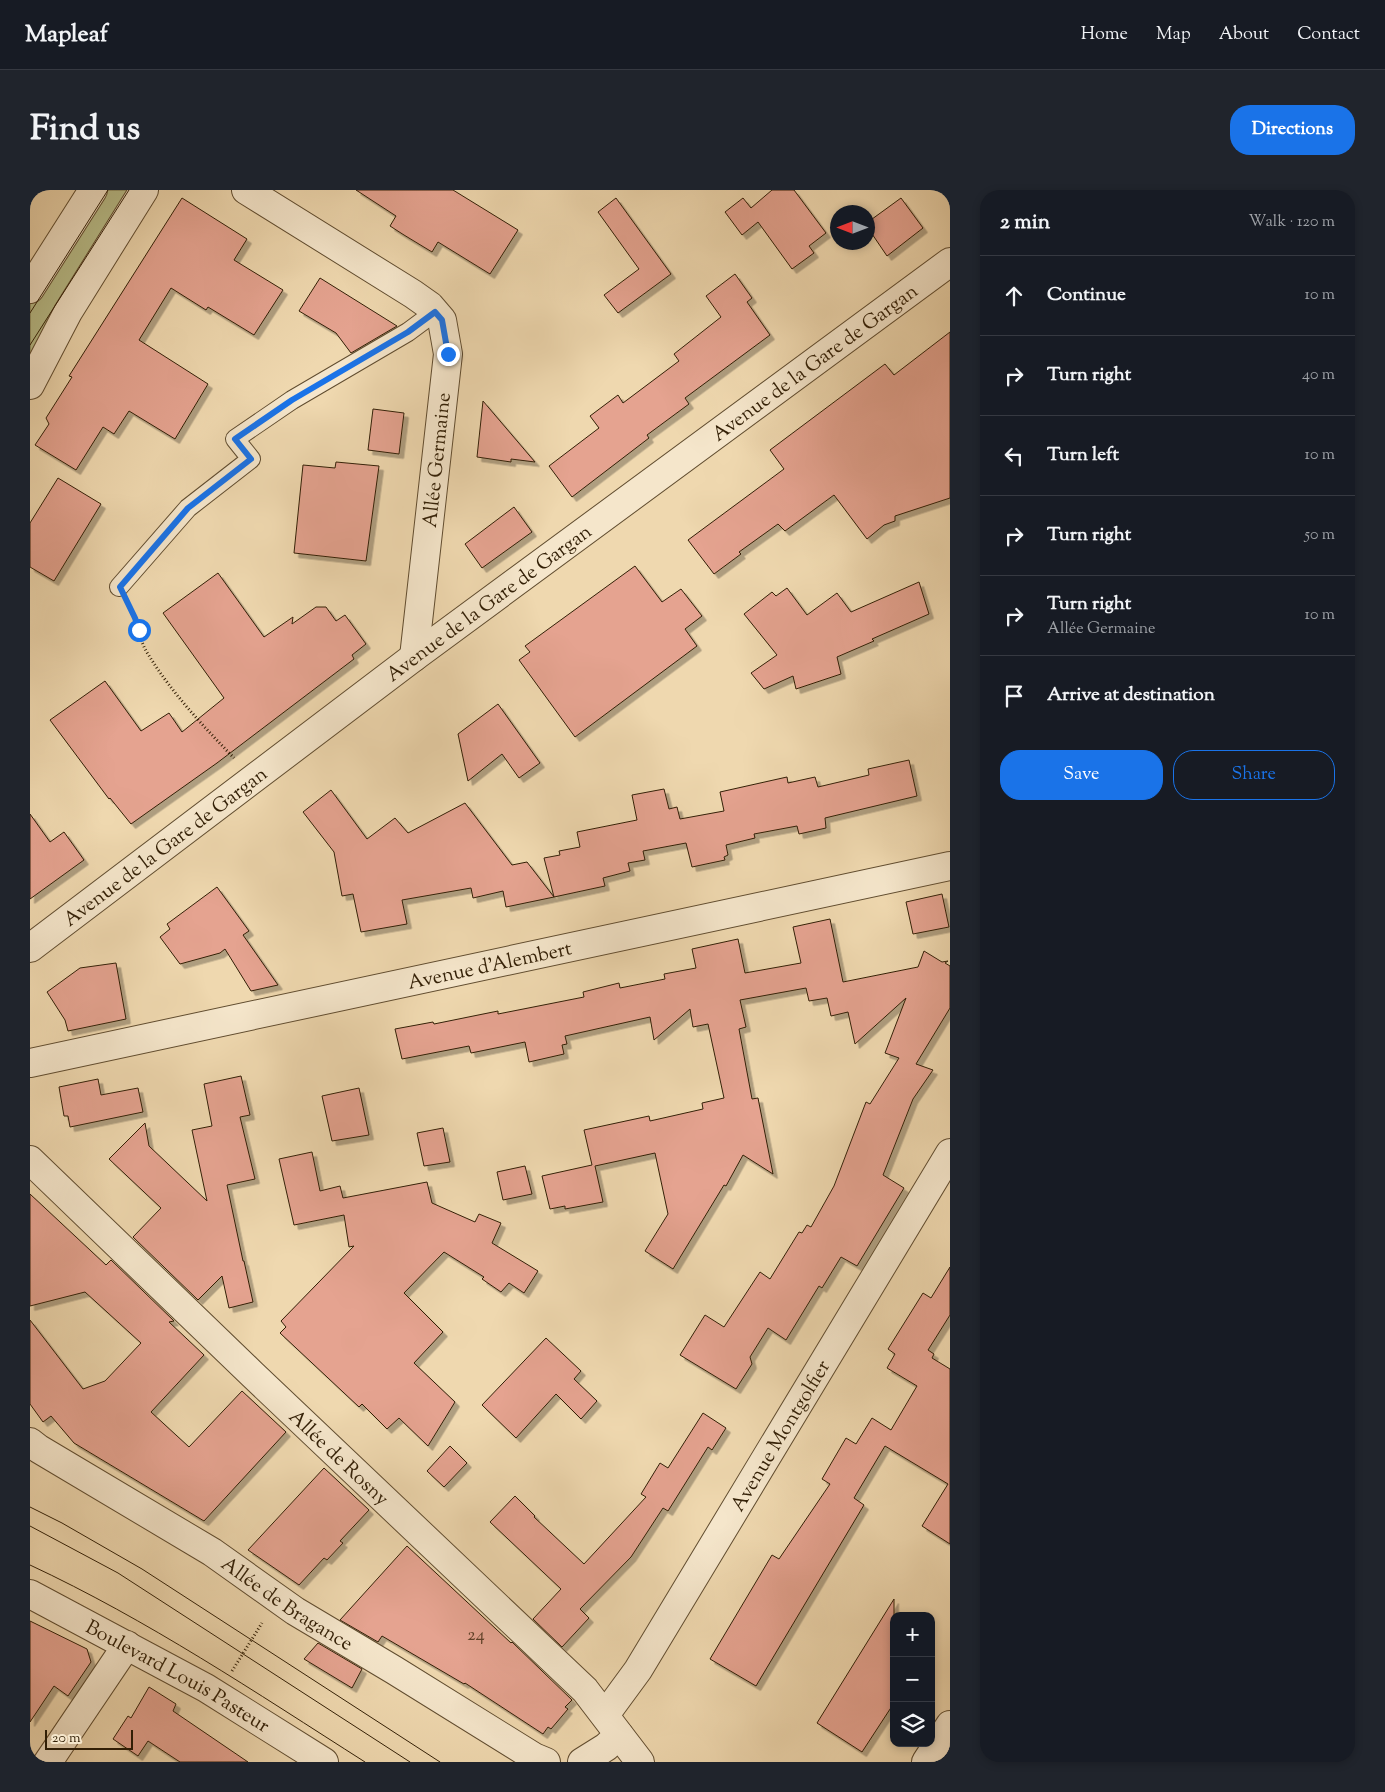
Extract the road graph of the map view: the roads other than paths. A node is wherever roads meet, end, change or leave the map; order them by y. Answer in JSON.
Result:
{"nodes":[{"id":1,"x":93,"y":190,"type":"edge"},
{"id":2,"x":144,"y":190,"type":"edge"},
{"id":3,"x":246,"y":190,"type":"edge"},
{"id":4,"x":950,"y":262,"type":"edge"},
{"id":5,"x":30,"y":289,"type":"edge"},
{"id":6,"x":435,"y":312,"type":"junction"},
{"id":7,"x":30,"y":385,"type":"edge"},
{"id":8,"x":120,"y":587,"type":"road end"},
{"id":9,"x":414,"y":657,"type":"junction"},
{"id":10,"x":950,"y":866,"type":"edge"},
{"id":11,"x":30,"y":948,"type":"edge"},
{"id":12,"x":30,"y":1063,"type":"edge"},
{"id":13,"x":950,"y":1153,"type":"edge"},
{"id":14,"x":30,"y":1160,"type":"edge"},
{"id":15,"x":30,"y":1442,"type":"edge"},
{"id":16,"x":30,"y":1594,"type":"edge"},
{"id":17,"x":127,"y":1645,"type":"junction"},
{"id":18,"x":612,"y":1725,"type":"junction"},
{"id":19,"x":950,"y":1725,"type":"edge"},
{"id":20,"x":48,"y":1762,"type":"edge"},
{"id":21,"x":324,"y":1762,"type":"edge"},
{"id":22,"x":546,"y":1762,"type":"edge"},
{"id":23,"x":582,"y":1762,"type":"edge"},
{"id":24,"x":640,"y":1762,"type":"edge"},
{"id":25,"x":926,"y":1762,"type":"edge"}],
"edges":[{"from":1,"to":5,"type":"street"},
{"from":2,"to":7,"type":"street"},
{"from":3,"to":6,"type":"street","name":"Allée Germaine"},
{"from":4,"to":9,"type":"street","name":"Avenue de la Gare de Gargan"},
{"from":6,"to":8,"type":"lane"},
{"from":6,"to":9,"type":"street","name":"Allée Germaine"},
{"from":9,"to":11,"type":"street","name":"Avenue de la Gare de Gargan"},
{"from":10,"to":12,"type":"street","name":"Avenue d'Alembert"},
{"from":13,"to":18,"type":"street","name":"Avenue Montgolfier"},
{"from":14,"to":18,"type":"street","name":"Allée de Rosny"},
{"from":15,"to":22,"type":"street","name":"Allée de Bragance"},
{"from":16,"to":17,"type":"street","name":"Boulevard Louis Pasteur"},
{"from":17,"to":20,"type":"street"},
{"from":17,"to":21,"type":"street","name":"Boulevard Louis Pasteur"},
{"from":18,"to":23,"type":"street"},
{"from":18,"to":24,"type":"street","name":"Allée de Rosny"},
{"from":19,"to":25,"type":"street"}]}
